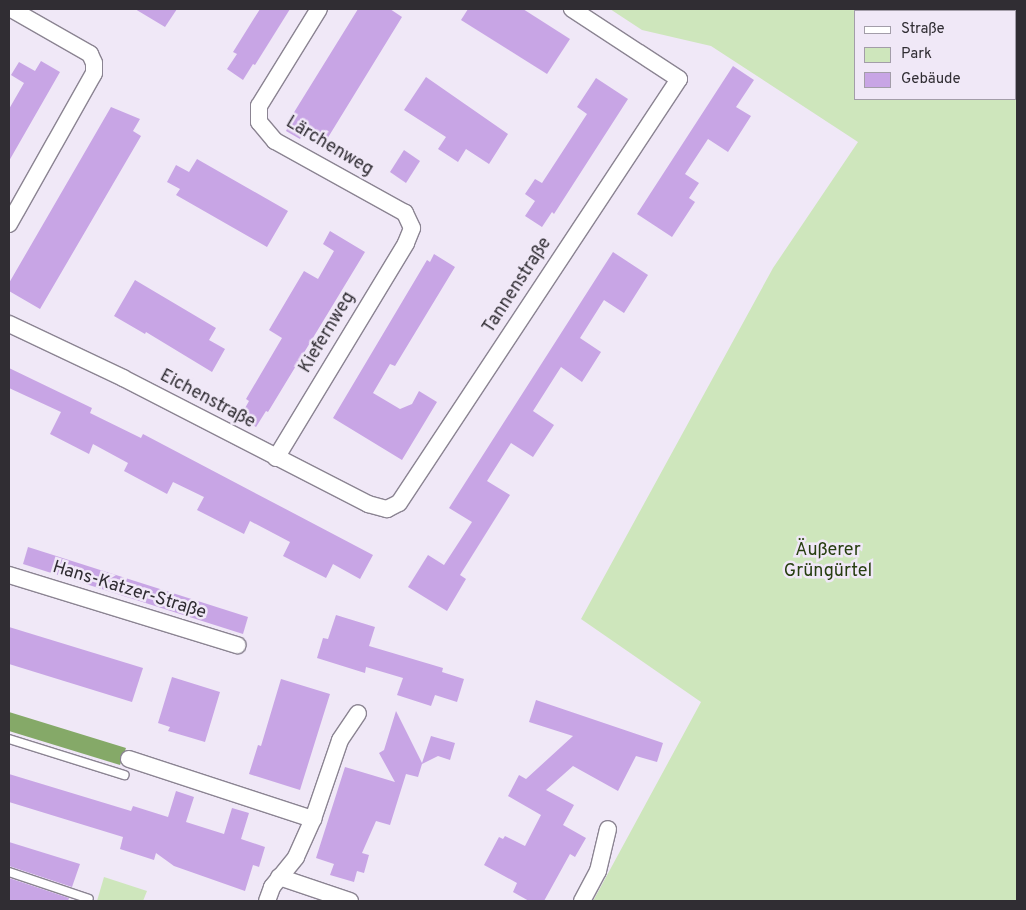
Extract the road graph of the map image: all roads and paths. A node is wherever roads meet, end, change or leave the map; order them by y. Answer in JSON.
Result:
{"nodes":[{"id":1,"x":11,"y":9,"type":"edge"},
{"id":2,"x":320,"y":9,"type":"edge"},
{"id":3,"x":572,"y":9,"type":"edge"},
{"id":4,"x":9,"y":224,"type":"edge"},
{"id":5,"x":412,"y":228,"type":"joint"},
{"id":6,"x":9,"y":324,"type":"edge"},
{"id":7,"x":276,"y":458,"type":"junction"},
{"id":8,"x":387,"y":509,"type":"joint"},
{"id":9,"x":9,"y":575,"type":"edge"},
{"id":10,"x":237,"y":645,"type":"dead end"},
{"id":11,"x":358,"y":713,"type":"dead end"},
{"id":12,"x":9,"y":739,"type":"edge"},
{"id":13,"x":127,"y":767,"type":"joint"},
{"id":14,"x":313,"y":819,"type":"junction"},
{"id":15,"x":608,"y":829,"type":"dead end"},
{"id":16,"x":9,"y":872,"type":"edge"},
{"id":17,"x":278,"y":877,"type":"junction"},
{"id":18,"x":89,"y":898,"type":"dead end"},
{"id":19,"x":267,"y":901,"type":"edge"},
{"id":20,"x":350,"y":901,"type":"edge"},
{"id":21,"x":582,"y":901,"type":"edge"}],
"edges":[{"from":1,"to":4,"type":"street"},
{"from":2,"to":5,"type":"street","name":"Lärchenweg"},
{"from":3,"to":8,"type":"street","name":"Tannenstraße"},
{"from":5,"to":7,"type":"street","name":"Kiefernweg"},
{"from":6,"to":7,"type":"street","name":"Eichenstraße"},
{"from":7,"to":8,"type":"street","name":"Eichenstraße"},
{"from":9,"to":10,"type":"street","name":"Hans-Katzer-Straße"},
{"from":11,"to":14,"type":"street"},
{"from":12,"to":13,"type":"lane"},
{"from":13,"to":14,"type":"street"},
{"from":14,"to":17,"type":"street"},
{"from":15,"to":21,"type":"street"},
{"from":16,"to":18,"type":"lane"},
{"from":17,"to":19,"type":"street"},
{"from":17,"to":20,"type":"street"}]}
